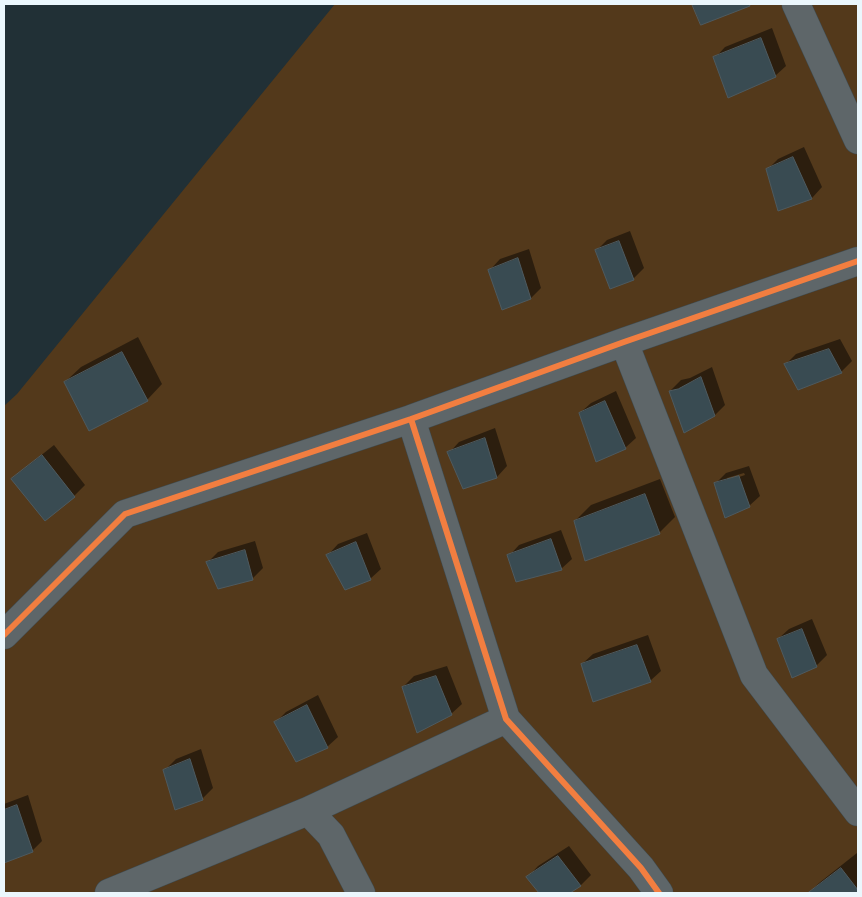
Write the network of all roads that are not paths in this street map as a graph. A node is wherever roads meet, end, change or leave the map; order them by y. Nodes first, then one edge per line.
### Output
1 (796, 4) edge
2 (858, 140) edge
3 (858, 261) edge
4 (624, 342) junction
5 (411, 419) junction
6 (4, 635) edge
7 (506, 719) junction
8 (308, 811) junction
9 (858, 812) edge
10 (109, 893) edge
11 (360, 893) edge
12 (659, 893) edge

1 - 2 street
3 - 4 street
4 - 5 street
4 - 9 street
5 - 6 street
5 - 7 street
7 - 8 street
7 - 12 street
8 - 10 street
8 - 11 street

